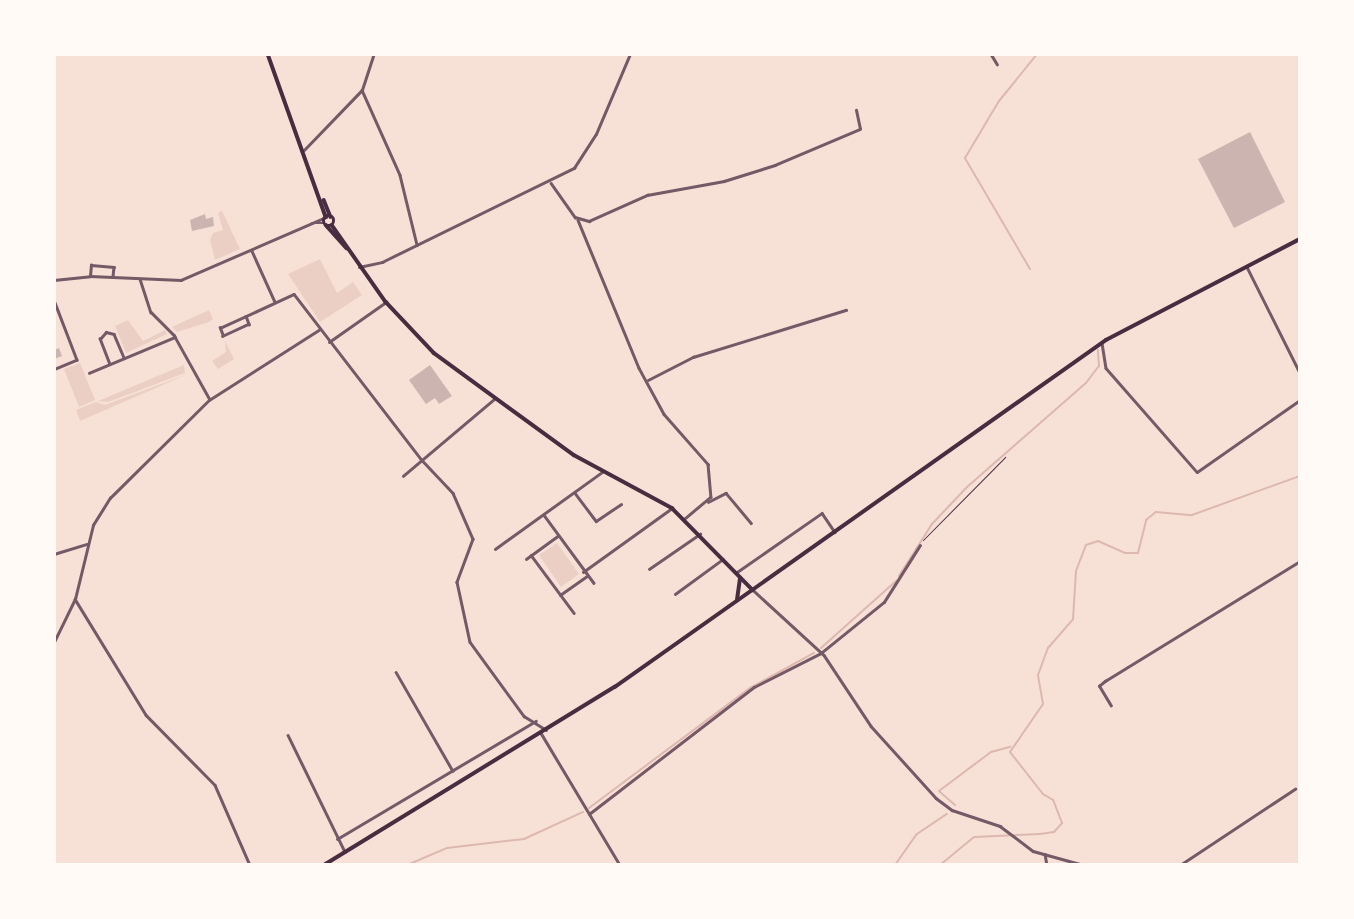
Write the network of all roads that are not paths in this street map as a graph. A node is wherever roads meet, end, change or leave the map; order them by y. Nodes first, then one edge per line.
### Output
1 (268, 54) edge
2 (374, 54) edge
3 (630, 54) edge
4 (991, 54) edge
5 (997, 64) dead end
6 (362, 90) junction
7 (856, 110) dead end
8 (304, 150) junction
9 (551, 183) junction
10 (328, 217) junction
11 (578, 220) junction
12 (309, 223) junction
13 (325, 224) junction
14 (332, 225) junction
15 (1300, 239) edge
16 (417, 245) junction
17 (347, 248) junction
18 (252, 250) junction
19 (1247, 266) junction
20 (359, 267) junction
21 (90, 276) junction
22 (113, 277) junction
23 (139, 279) junction
24 (54, 280) edge
25 (54, 300) edge
26 (275, 302) junction
27 (386, 302) junction
28 (846, 310) dead end
29 (246, 316) junction
30 (319, 330) junction
31 (175, 337) junction
32 (329, 342) junction
33 (1102, 343) junction
34 (124, 358) junction
35 (110, 364) junction
36 (54, 370) edge
37 (89, 373) dead end
38 (1300, 373) edge
39 (647, 380) junction
40 (494, 398) junction
41 (209, 400) junction
42 (1300, 400) edge
43 (421, 459) junction
44 (602, 472) junction
45 (403, 476) dead end
46 (575, 493) junction
47 (708, 502) junction
48 (621, 504) dead end
49 (672, 508) junction
50 (544, 515) junction
51 (686, 518) junction
52 (751, 523) dead end
53 (835, 533) junction
54 (701, 534) junction
55 (558, 536) junction
56 (87, 544) junction
57 (920, 545) road end
58 (495, 549) dead end
59 (54, 554) edge
60 (531, 555) junction
61 (526, 559) dead end
62 (723, 559) junction
63 (1300, 561) edge
64 (649, 569) dead end
65 (583, 572) junction
66 (735, 574) junction
67 (586, 577) junction
68 (740, 578) junction
69 (594, 583) dead end
70 (753, 590) junction
71 (675, 594) dead end
72 (559, 595) junction
73 (75, 599) junction
74 (737, 601) junction
75 (574, 613) dead end
76 (54, 642) edge
77 (821, 653) junction
78 (396, 672) dead end
79 (1111, 706) dead end
80 (536, 721) junction
81 (547, 730) junction
82 (541, 733) junction
83 (288, 735) dead end
84 (453, 771) junction
85 (1295, 789) dead end
86 (589, 814) junction
87 (337, 839) junction
88 (345, 852) junction
89 (1045, 854) junction
90 (250, 865) edge
91 (324, 865) edge
92 (620, 865) edge
93 (1047, 865) edge
94 (1084, 865) edge
95 (1180, 865) edge

1 - 8 main road
2 - 6 street
3 - 9 street
4 - 5 street
6 - 8 street
6 - 16 street
7 - 11 street
8 - 10 main road
9 - 11 street
9 - 16 street
10 - 12 street
10 - 13 main road
10 - 14 main road
11 - 39 street
12 - 13 street
12 - 18 street
13 - 14 main road
13 - 17 main road
14 - 17 main road
15 - 19 main road
16 - 20 street
17 - 20 main road
18 - 23 street
18 - 26 street
19 - 33 main road
19 - 38 street
20 - 27 main road
21 - 22 street
21 - 22 street
21 - 24 street
22 - 23 street
23 - 31 street
25 - 36 street
26 - 29 street
26 - 30 street
27 - 32 street
27 - 40 main road
28 - 39 street
29 - 29 street
30 - 32 street
30 - 41 street
31 - 34 street
31 - 41 street
32 - 43 street
33 - 42 street
33 - 53 main road
34 - 35 street
34 - 35 street
35 - 37 street
39 - 47 street
40 - 43 street
40 - 44 main road
41 - 56 street
43 - 45 street
43 - 80 street
44 - 46 street
44 - 49 main road
46 - 48 street
46 - 50 street
47 - 51 street
47 - 52 street
49 - 51 main road
49 - 65 street
50 - 55 street
50 - 58 street
51 - 54 main road
53 - 66 street
53 - 70 main road
54 - 62 main road
54 - 64 street
55 - 60 street
55 - 65 street
56 - 59 street
56 - 73 street
57 - 77 street
60 - 61 street
60 - 72 street
62 - 66 main road
62 - 71 street
63 - 79 street
65 - 67 street
66 - 68 main road
67 - 69 street
67 - 72 street
68 - 70 main road
68 - 74 main road
70 - 74 main road
70 - 77 street
72 - 75 street
73 - 76 street
73 - 90 street
74 - 81 main road
77 - 86 street
77 - 89 street
78 - 84 street
80 - 81 street
80 - 84 street
81 - 82 main road
82 - 86 street
82 - 88 main road
83 - 87 street
84 - 87 street
85 - 95 street
86 - 92 street
87 - 88 street
88 - 91 main road
89 - 93 street
89 - 94 street

